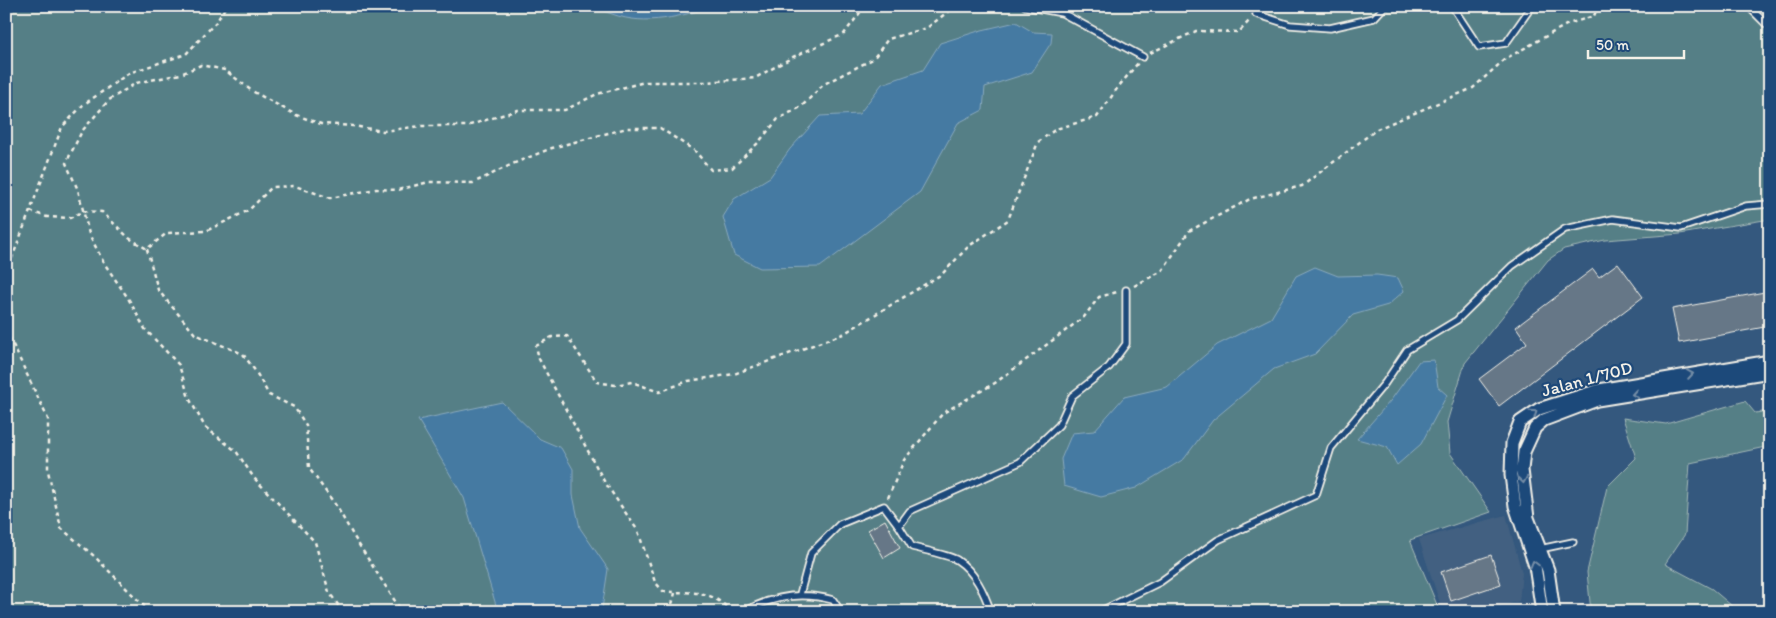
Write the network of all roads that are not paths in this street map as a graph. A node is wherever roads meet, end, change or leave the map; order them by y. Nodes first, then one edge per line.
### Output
1 (1025, 6) edge
2 (1385, 6) edge
3 (1452, 6) edge
4 (1532, 6) edge
5 (1748, 6) edge
6 (1256, 14) road end
7 (1770, 26) edge
8 (1143, 57) road end
9 (1770, 204) edge
10 (1126, 290) road end
11 (1770, 361) edge
12 (1770, 372) edge
13 (899, 526) junction
14 (1573, 542) dead end
15 (1540, 549) junction
16 (800, 594) junction
17 (744, 612) edge
18 (841, 612) edge
19 (991, 612) edge
20 (1099, 612) edge
21 (1542, 612) edge
22 (1554, 612) edge

1 - 8 lane
2 - 6 lane
3 - 4 lane
5 - 7 lane
9 - 20 lane
10 - 13 lane
21 -> 11 street, Jalan 1/70D
12 -> 15 street, Jalan 1/70D
13 - 16 lane
13 - 19 lane
14 - 15 lane
15 - 22 street, Jalan 1/70D
16 - 17 lane
16 - 18 lane

